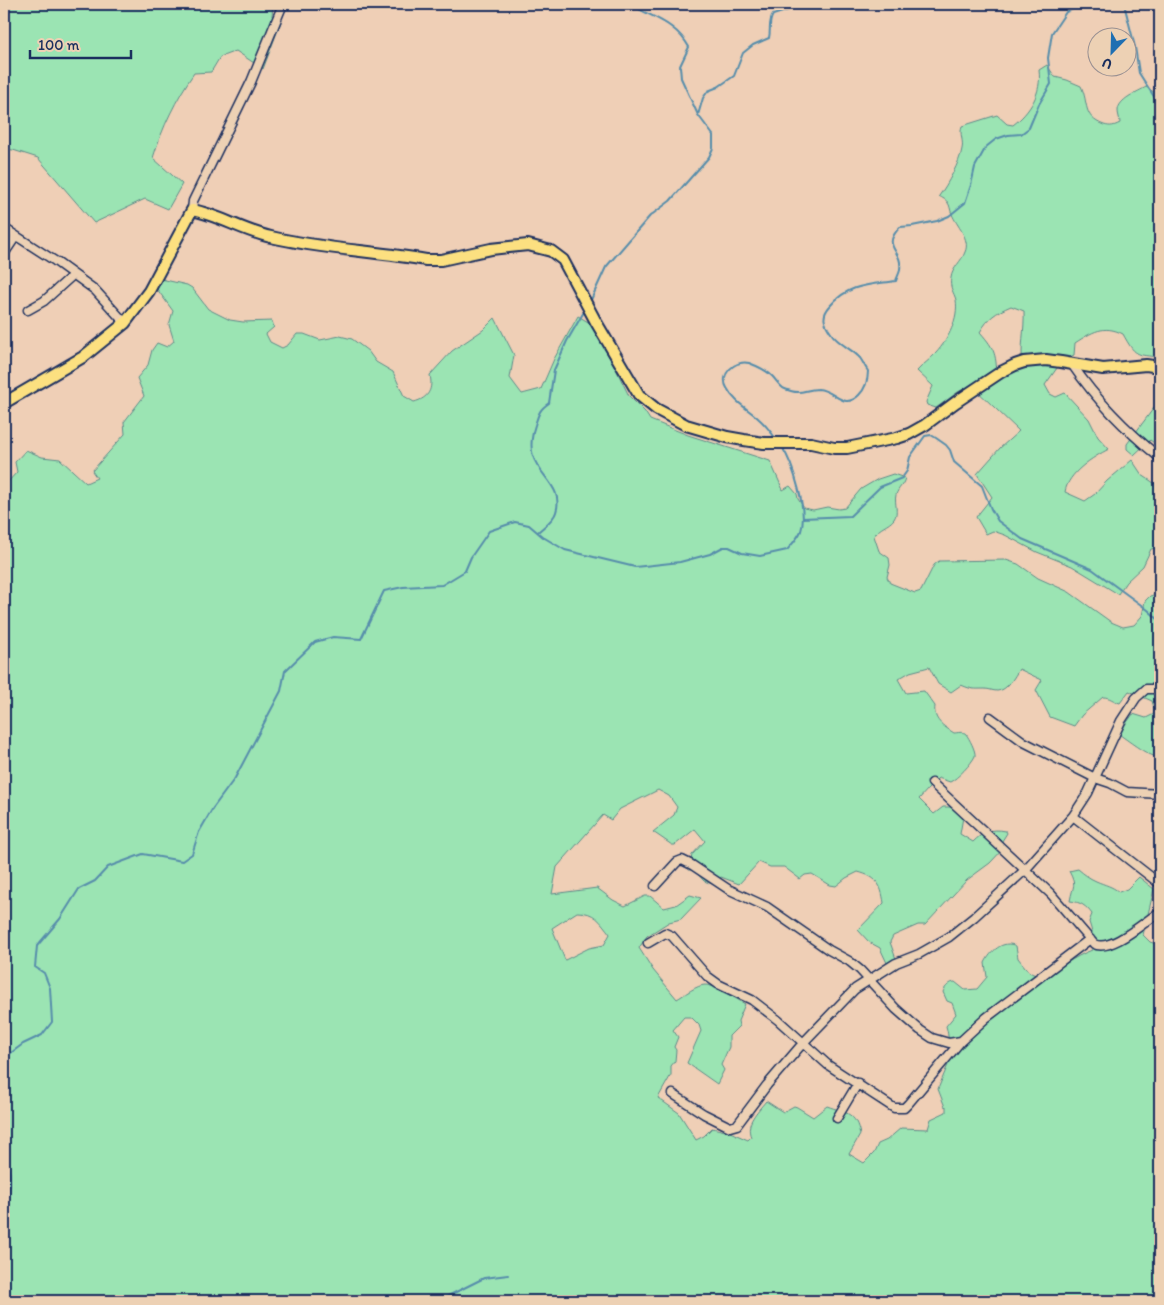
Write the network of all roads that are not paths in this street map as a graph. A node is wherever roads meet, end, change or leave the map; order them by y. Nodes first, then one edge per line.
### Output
1 (283, 4) edge
2 (192, 210) junction
3 (4, 228) edge
4 (16, 236) junction
5 (4, 254) edge
6 (73, 275) junction
7 (28, 310) dead end
8 (125, 323) junction
9 (1071, 363) junction
10 (1160, 367) edge
11 (4, 403) edge
12 (1160, 458) edge
13 (1160, 690) edge
14 (990, 717) dead end
15 (1094, 778) junction
16 (932, 783) dead end
17 (1160, 794) edge
18 (1073, 816) junction
19 (1025, 870) junction
20 (1160, 884) edge
21 (655, 886) dead end
22 (1160, 912) edge
23 (1090, 940) junction
24 (648, 943) dead end
25 (869, 979) junction
26 (961, 1041) junction
27 (802, 1043) junction
28 (858, 1083) junction
29 (673, 1094) dead end
30 (838, 1118) dead end

1 - 2 street
2 - 8 main road
2 - 9 main road
3 - 4 street
4 - 5 street
4 - 6 street
6 - 7 street
6 - 8 street
8 - 11 main road
9 - 10 main road
9 - 12 street
13 - 15 street
14 - 15 street
15 - 17 street
15 - 18 street
16 - 19 street
18 - 19 street
18 - 20 street
19 - 23 street
19 - 25 street
21 - 25 street
22 - 23 street
23 - 26 street
24 - 27 street
25 - 26 street
25 - 27 street
26 - 28 street
27 - 28 street
27 - 29 street
28 - 30 street

